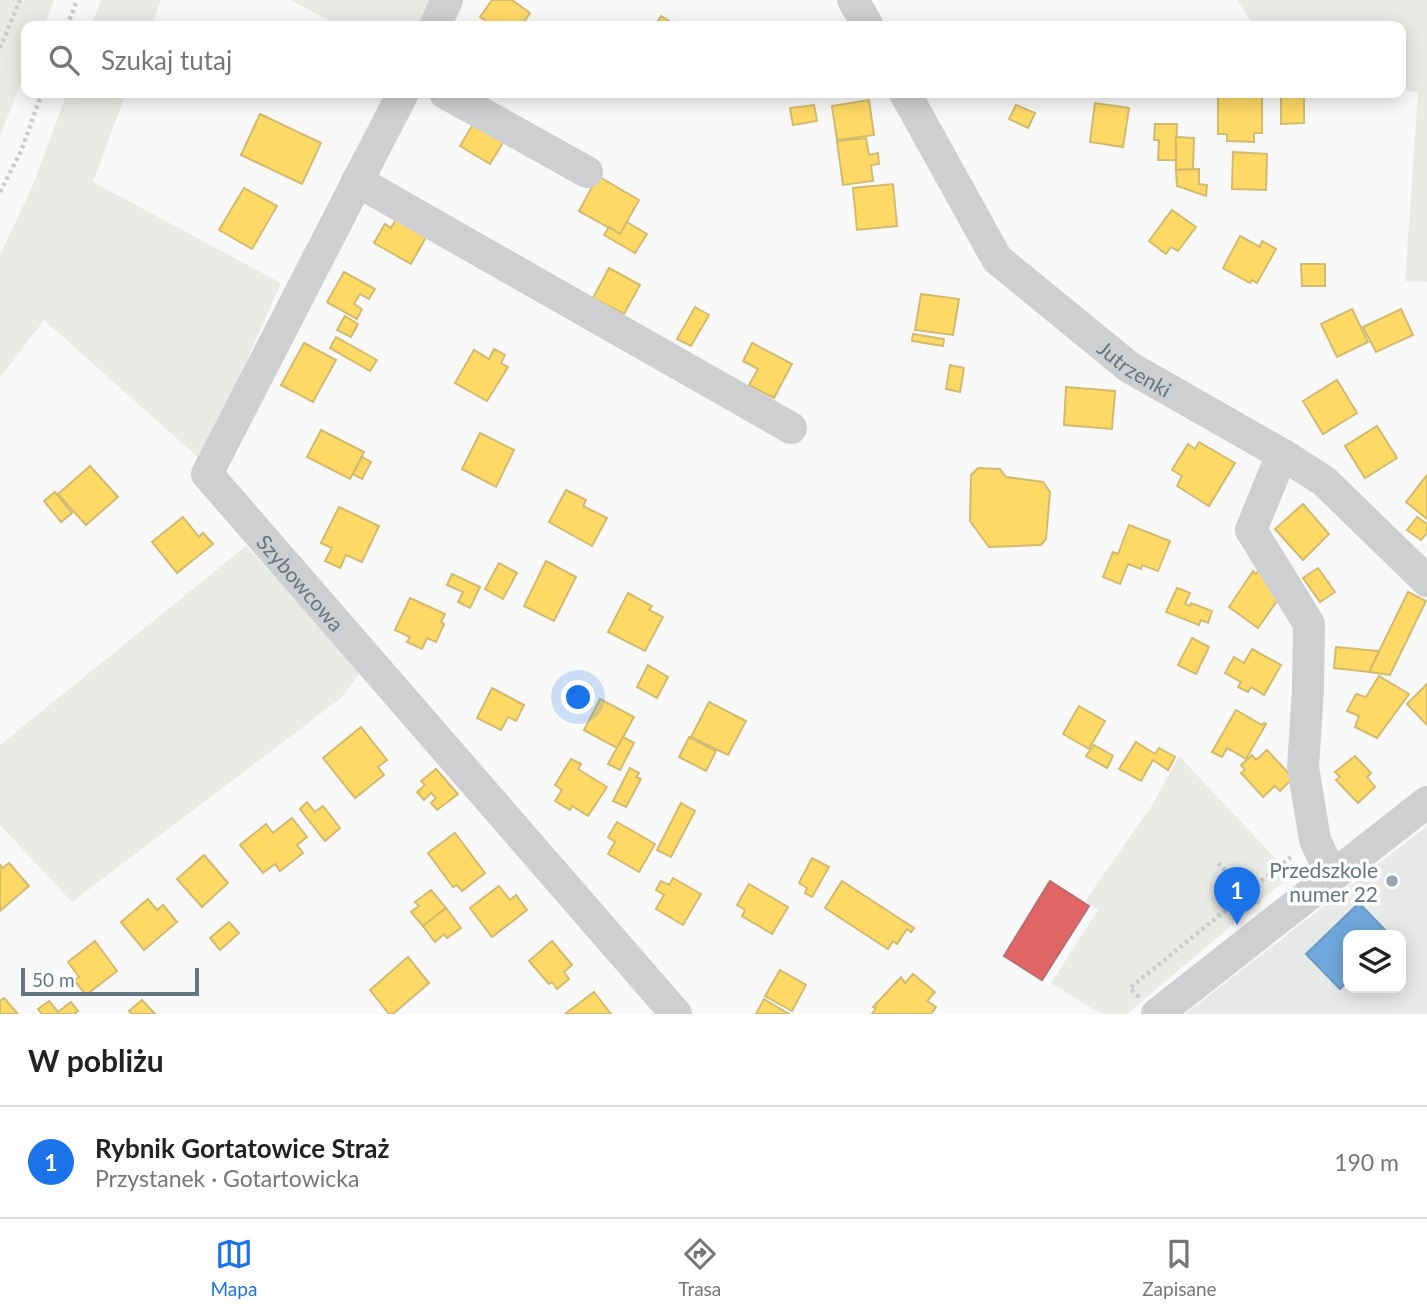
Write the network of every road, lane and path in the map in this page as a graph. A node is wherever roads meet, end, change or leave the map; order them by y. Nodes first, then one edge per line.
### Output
1 (20, 0) edge
2 (76, 0) edge
3 (447, 0) edge
4 (853, 0) edge
5 (69, 21) edge
6 (437, 21) edge
7 (864, 21) edge
8 (0, 48) edge
9 (40, 98) edge
10 (400, 98) edge
11 (454, 98) edge
12 (908, 98) edge
13 (587, 172) dead end
14 (357, 181) junction
15 (0, 192) edge
16 (791, 428) dead end
17 (1286, 456) junction
18 (1427, 581) edge
19 (1427, 802) edge
20 (1291, 857) dead end
21 (1217, 863) dead end
22 (1332, 876) junction
23 (1249, 893) junction
24 (1264, 907) dead end
25 (1152, 1010) edge
26 (676, 1014) edge

1 - 8 path
2 - 5 path
3 - 6 street
4 - 7 street
9 - 15 path
10 - 14 street, Szybowcowa
11 - 13 street
12 - 17 street, Jutrzenki
14 - 16 street
14 - 26 street, Szybowcowa
17 - 18 street, Jutrzenki
17 - 22 street
19 - 22 street
20 - 23 path
21 - 23 path
22 - 25 street
23 - 24 path
23 - 25 path

